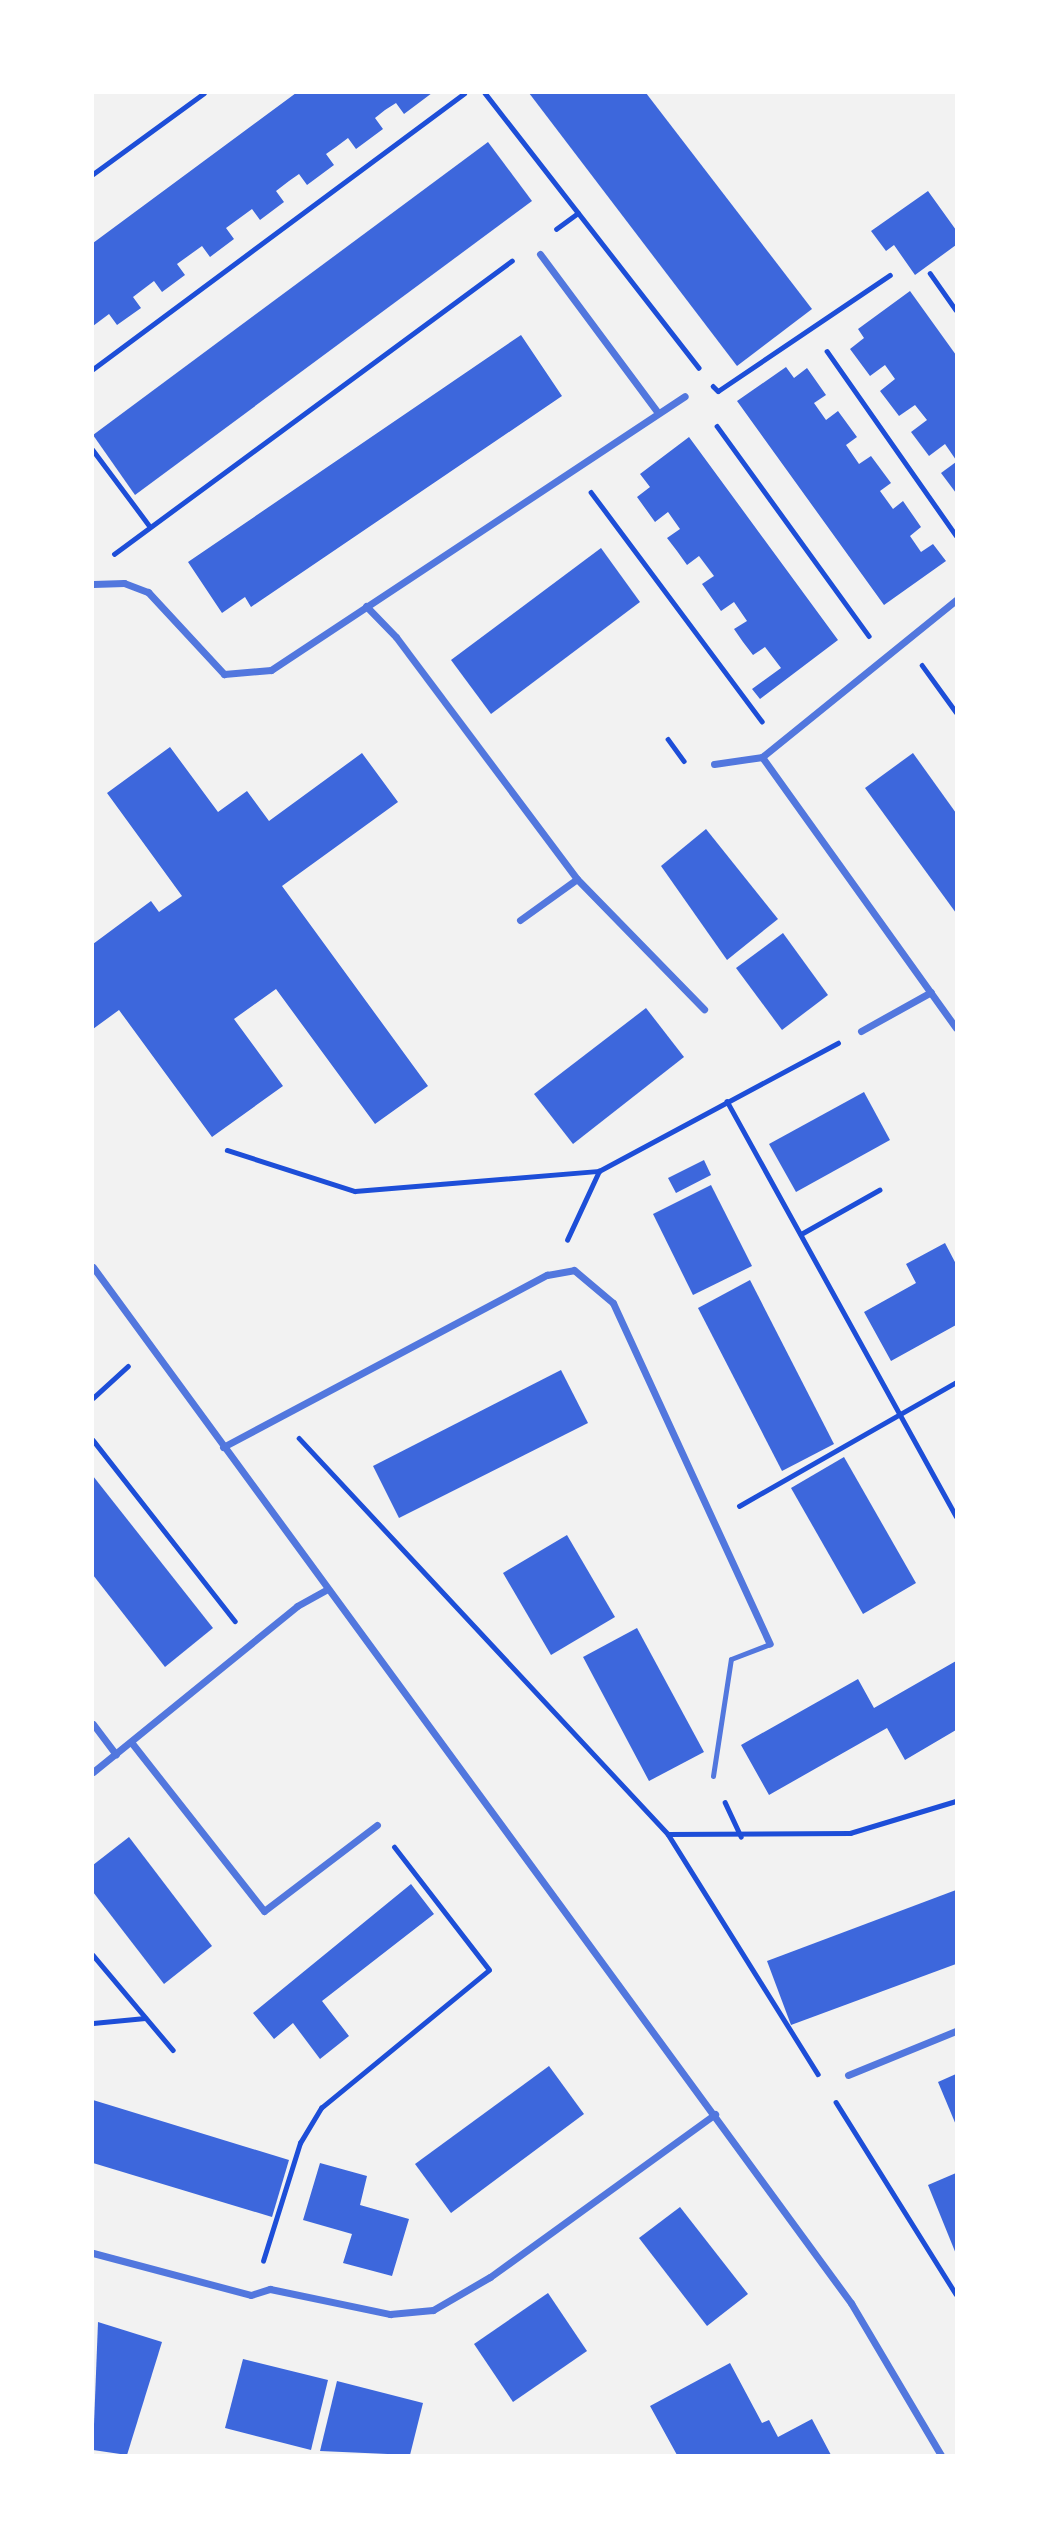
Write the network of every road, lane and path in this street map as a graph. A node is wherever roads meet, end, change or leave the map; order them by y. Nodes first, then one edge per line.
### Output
1 (204, 93) edge
2 (464, 93) edge
3 (485, 93) edge
4 (93, 174) edge
5 (578, 213) junction
6 (545, 238) dead end
7 (522, 254) dead end
8 (540, 254) dead end
9 (930, 273) dead end
10 (890, 275) dead end
11 (956, 310) edge
12 (827, 351) dead end
13 (93, 369) edge
14 (685, 396) dead end
15 (658, 413) junction
16 (717, 426) dead end
17 (93, 450) edge
18 (570, 472) junction
19 (149, 525) junction
20 (956, 535) edge
21 (93, 584) edge
22 (956, 600) edge
23 (366, 606) junction
24 (905, 644) junction
25 (885, 658) junction
26 (956, 712) edge
27 (779, 744) junction
28 (762, 757) junction
29 (714, 764) dead end
30 (577, 879) junction
31 (520, 920) dead end
32 (931, 992) junction
33 (704, 1009) dead end
34 (956, 1028) edge
35 (861, 1031) joint
36 (727, 1101) junction
37 (227, 1150) dead end
38 (599, 1171) junction
39 (879, 1190) dead end
40 (801, 1234) junction
41 (93, 1267) edge
42 (547, 1275) junction
43 (145, 1336) junction
44 (956, 1381) edge
45 (93, 1398) edge
46 (900, 1411) junction
47 (279, 1417) junction
48 (93, 1440) edge
49 (223, 1447) junction
50 (956, 1516) edge
51 (714, 1523) junction
52 (326, 1590) junction
53 (253, 1644) junction
54 (770, 1644) joint
55 (93, 1724) edge
56 (131, 1742) junction
57 (116, 1754) junction
58 (93, 1772) edge
59 (713, 1776) joint
60 (956, 1801) edge
61 (377, 1825) joint
62 (668, 1834) junction
63 (741, 1836) junction
64 (93, 1955) edge
65 (146, 2018) junction
66 (93, 2023) edge
67 (956, 2031) edge
68 (173, 2050) dead end
69 (848, 2075) dead end
70 (823, 2082) dead end
71 (831, 2094) dead end
72 (715, 2114) junction
73 (93, 2253) edge
74 (251, 2294) junction
75 (956, 2294) edge
76 (941, 2455) edge

1 - 4 path
2 - 13 path
3 - 5 path
5 - 6 path
5 - 10 path
7 - 19 path
8 - 15 street
9 - 11 path
12 - 20 path
14 - 15 street
15 - 18 street
16 - 25 path
17 - 19 path
18 - 23 street
18 - 27 path
19 - 21 path
21 - 23 street
22 - 24 street
23 - 30 street
24 - 25 street
24 - 26 path
25 - 27 street
27 - 28 street
28 - 29 street
28 - 32 street
30 - 31 street
30 - 33 street
32 - 34 street
32 - 35 street
35 - 36 path
36 - 38 path
36 - 40 path
37 - 38 path
38 - 42 path
39 - 40 path
40 - 46 path
41 - 43 street
42 - 47 street
42 - 51 street
43 - 45 path
43 - 49 street
44 - 46 path
46 - 50 path
46 - 51 path
47 - 49 street
47 - 62 path
48 - 53 path
49 - 52 street
51 - 54 street
52 - 53 street
52 - 72 street
53 - 56 street
54 - 59 lane
55 - 57 street
56 - 57 street
56 - 61 street
57 - 58 street
59 - 63 path
60 - 63 path
61 - 74 path
62 - 63 path
62 - 70 path
64 - 65 path
65 - 66 path
65 - 68 path
67 - 69 street
71 - 75 path
72 - 74 street
72 - 76 street
73 - 74 street

